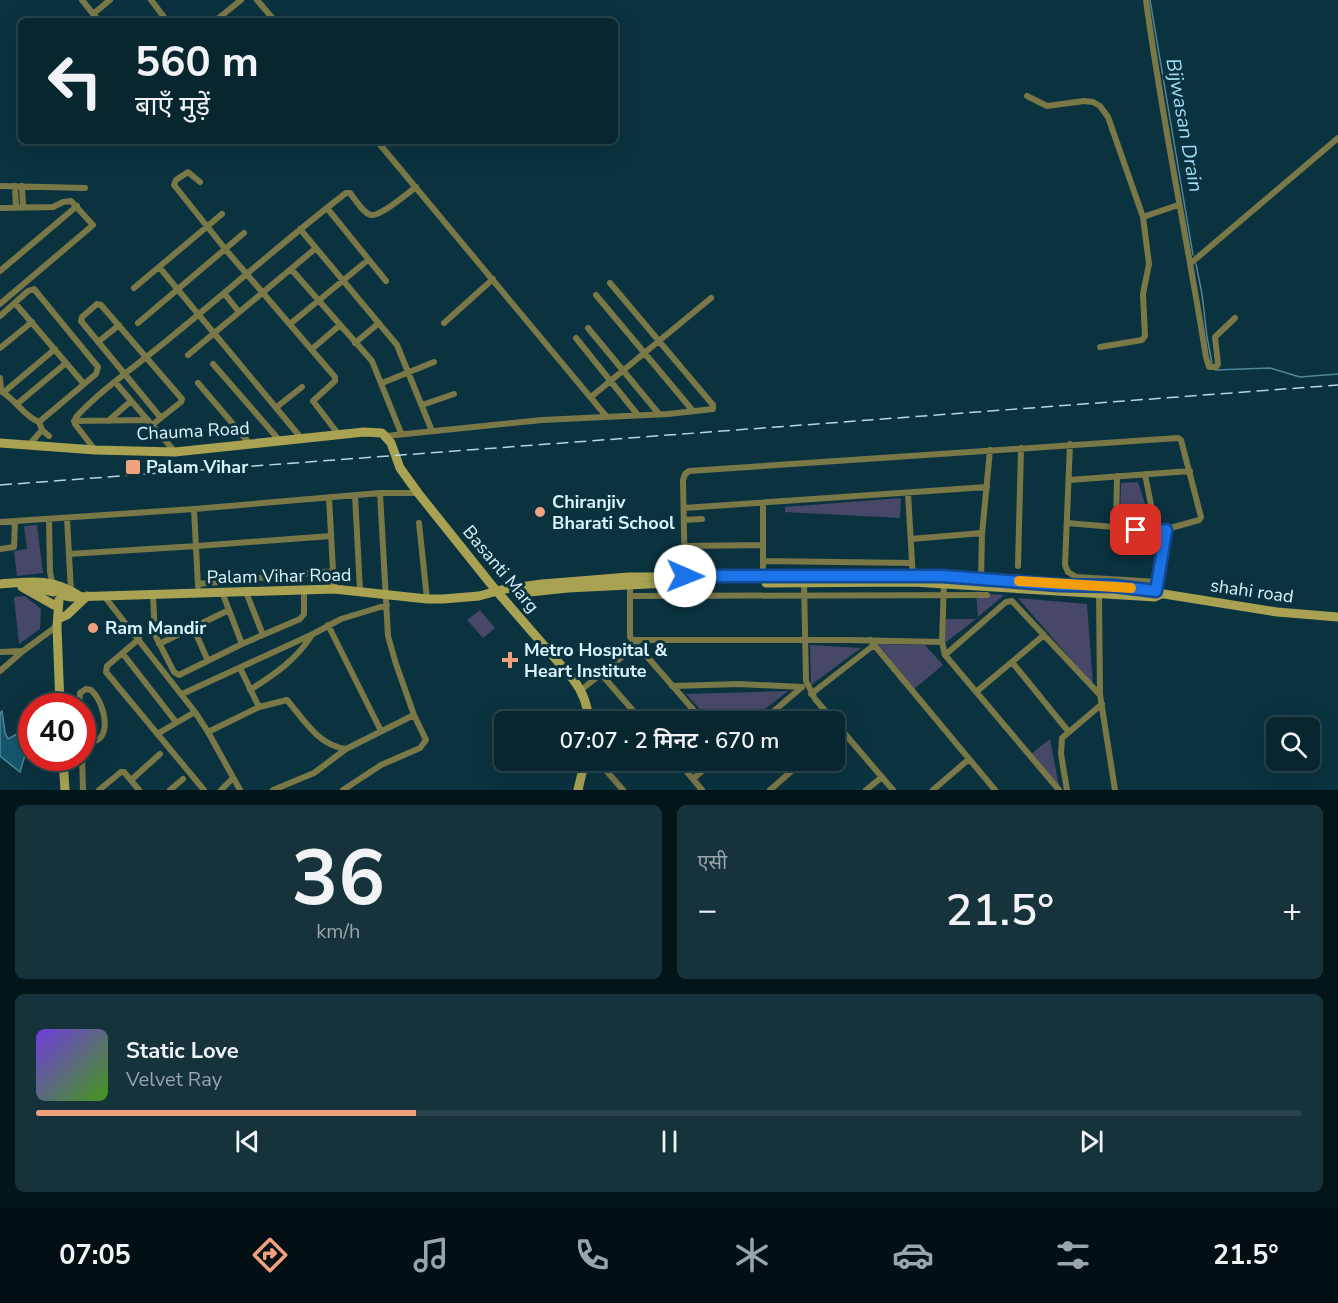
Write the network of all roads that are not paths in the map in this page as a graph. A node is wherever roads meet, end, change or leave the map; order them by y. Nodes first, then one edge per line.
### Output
1 (81, 0) edge
2 (110, 0) edge
3 (151, 0) edge
4 (241, 0) edge
5 (257, 0) edge
6 (1146, 0) edge
7 (93, 14) junction
8 (96, 18) edge
9 (165, 18) edge
10 (219, 18) edge
11 (272, 18) edge
12 (1027, 96) dead end
13 (1338, 138) edge
14 (380, 144) edge
15 (200, 182) dead end
16 (0, 186) edge
17 (19, 186) junction
18 (417, 187) junction
19 (85, 188) dead end
20 (77, 206) junction
21 (1178, 206) junction
22 (19, 207) junction
23 (0, 208) edge
24 (327, 208) junction
25 (222, 214) dead end
26 (1143, 216) junction
27 (207, 227) junction
28 (300, 229) junction
29 (244, 233) dead end
30 (316, 248) junction
31 (226, 250) junction
32 (368, 260) junction
33 (1191, 262) junction
34 (159, 267) junction
35 (291, 269) junction
36 (0, 272) edge
37 (246, 273) junction
38 (493, 279) junction
39 (342, 281) junction
40 (386, 281) dead end
41 (610, 283) dead end
42 (134, 288) dead end
43 (178, 290) junction
44 (224, 293) junction
45 (262, 293) junction
46 (596, 295) dead end
47 (711, 298) dead end
48 (318, 300) junction
49 (15, 303) junction
50 (0, 304) edge
51 (239, 312) junction
52 (198, 315) junction
53 (0, 316) edge
54 (1235, 318) dead end
55 (32, 322) junction
56 (138, 323) dead end
57 (379, 323) junction
58 (444, 323) dead end
59 (290, 324) junction
60 (119, 325) junction
61 (339, 325) junction
62 (588, 328) dead end
63 (213, 334) junction
64 (576, 338) dead end
65 (660, 341) junction
66 (98, 342) junction
67 (355, 343) junction
68 (1100, 347) dead end
69 (0, 348) edge
70 (55, 350) junction
71 (312, 350) junction
72 (645, 353) junction
73 (188, 355) dead end
74 (146, 357) junction
75 (434, 362) dead end
76 (66, 363) junction
77 (213, 364) dead end
78 (624, 370) junction
79 (410, 372) junction
80 (124, 374) junction
81 (0, 378) edge
82 (611, 381) junction
83 (115, 382) junction
84 (198, 383) dead end
85 (382, 383) junction
86 (84, 384) junction
87 (302, 387) dead end
88 (1, 391) edge
89 (454, 394) dead end
90 (591, 397) junction
91 (131, 401) junction
92 (17, 404) junction
93 (276, 404) junction
94 (422, 405) junction
95 (283, 411) dead end
96 (693, 411) junction
97 (637, 414) junction
98 (659, 414) junction
99 (606, 416) junction
100 (161, 418) junction
101 (74, 421) junction
102 (107, 421) junction
103 (39, 422) junction
104 (150, 423) junction
105 (42, 430) junction
106 (432, 431) junction
107 (401, 433) junction
108 (339, 435) junction
109 (49, 436) dead end
110 (386, 436) junction
111 (302, 439) junction
112 (280, 442) junction
113 (0, 443) edge
114 (1070, 444) junction
115 (29, 445) junction
116 (251, 446) junction
117 (1021, 448) junction
118 (95, 450) junction
119 (990, 450) junction
120 (175, 452) junction
121 (1190, 471) junction
122 (1146, 474) junction
123 (1118, 476) junction
124 (1069, 480) junction
125 (987, 487) junction
126 (380, 493) junction
127 (418, 493) junction
128 (908, 493) junction
129 (355, 495) junction
130 (329, 497) junction
131 (763, 502) junction
132 (684, 508) junction
133 (194, 509) junction
134 (68, 518) junction
135 (49, 519) junction
136 (702, 519) dead end
137 (684, 520) junction
138 (15, 521) junction
139 (0, 522) edge
140 (420, 523) dead end
141 (1066, 523) junction
142 (1116, 528) junction
143 (1166, 530) junction
144 (1156, 531) junction
145 (982, 533) junction
146 (331, 536) junction
147 (911, 538) junction
148 (763, 545) junction
149 (197, 546) junction
150 (685, 546) junction
151 (0, 549) edge
152 (69, 554) junction
153 (763, 561) junction
154 (912, 563) junction
155 (1018, 566) dead end
156 (333, 571) junction
157 (685, 579) junction
158 (913, 579) junction
159 (981, 579) junction
160 (763, 580) junction
161 (944, 580) junction
162 (15, 583) junction
163 (804, 583) junction
164 (0, 584) edge
165 (630, 584) junction
166 (198, 589) junction
167 (334, 589) junction
168 (304, 590) junction
169 (1099, 590) junction
170 (360, 591) junction
171 (1157, 591) junction
172 (222, 592) junction
173 (246, 592) junction
174 (498, 592) junction
175 (943, 594) junction
176 (55, 595) junction
177 (77, 595) junction
178 (153, 595) junction
179 (804, 595) junction
180 (987, 595) dead end
181 (104, 596) junction
182 (630, 596) junction
183 (427, 599) junction
184 (387, 600) junction
185 (229, 610) junction
186 (1338, 617) edge
187 (57, 622) junction
188 (328, 625) junction
189 (194, 627) junction
190 (313, 634) junction
191 (263, 635) junction
192 (1044, 635) junction
193 (140, 639) junction
194 (804, 640) junction
195 (942, 642) junction
196 (634, 643) junction
197 (872, 643) junction
198 (159, 644) junction
199 (242, 644) junction
200 (23, 651) junction
201 (0, 652) edge
202 (123, 654) junction
203 (945, 655) junction
204 (208, 661) junction
205 (1012, 662) junction
206 (240, 668) junction
207 (0, 671) edge
208 (601, 674) junction
209 (672, 686) junction
210 (804, 686) junction
211 (250, 690) junction
212 (581, 690) junction
213 (976, 692) junction
214 (60, 693) edge
215 (80, 693) edge
216 (93, 693) edge
217 (182, 694) junction
218 (812, 694) junction
219 (1100, 695) junction
220 (96, 698) edge
221 (1102, 704) junction
222 (259, 707) junction
223 (587, 711) edge
224 (633, 711) edge
225 (694, 711) edge
226 (774, 711) edge
227 (826, 711) edge
228 (195, 712) junction
229 (414, 716) junction
230 (176, 722) junction
231 (381, 731) junction
232 (208, 732) junction
233 (1068, 732) junction
234 (157, 734) junction
235 (845, 734) edge
236 (96, 740) edge
237 (346, 749) junction
238 (160, 754) dead end
239 (969, 759) junction
240 (64, 771) edge
241 (82, 771) edge
242 (582, 771) edge
243 (606, 771) edge
244 (686, 771) edge
245 (702, 771) edge
246 (792, 771) edge
247 (882, 777) junction
248 (233, 778) junction
249 (183, 779) dead end
250 (693, 779) junction
251 (131, 780) junction
252 (620, 789) edge
253 (65, 790) edge
254 (83, 790) edge
255 (99, 790) edge
256 (139, 790) edge
257 (170, 790) edge
258 (204, 790) edge
259 (221, 790) edge
260 (240, 790) edge
261 (273, 790) edge
262 (343, 790) edge
263 (578, 790) edge
264 (702, 790) edge
265 (770, 790) edge
266 (866, 790) edge
267 (893, 790) edge
268 (933, 790) edge
269 (995, 790) edge
270 (1059, 790) edge
271 (1067, 790) edge
272 (1115, 790) edge

1 - 7 street
2 - 7 street
3 - 9 street
4 - 10 street
5 - 11 street
6 - 21 street
7 - 8 street
12 - 26 street
13 - 33 street
14 - 18 street
15 - 27 street
16 - 17 street
17 - 19 street
17 - 22 street
18 - 24 street
18 - 38 street
20 - 22 street
20 - 36 street
20 - 50 street
21 - 26 street
21 - 33 street
22 - 23 street
24 - 28 street
24 - 32 street
25 - 27 street
26 - 68 street
27 - 31 street
27 - 34 street
28 - 30 street
28 - 37 street
29 - 31 street
30 - 35 street
30 - 39 street
31 - 37 street
31 - 43 street
32 - 39 street
32 - 40 street
33 - 54 street
34 - 42 street
34 - 43 street
35 - 45 street
35 - 48 street
37 - 44 street
37 - 45 street
38 - 58 street
38 - 90 street
39 - 48 street
39 - 57 street
41 - 65 street
43 - 52 street
43 - 56 street
44 - 51 street
44 - 52 street
45 - 51 street
45 - 59 street
46 - 72 street
47 - 65 street
48 - 59 street
48 - 61 street
49 - 53 street
49 - 55 street
49 - 86 street
51 - 63 street
52 - 63 street
52 - 74 street
55 - 69 street
55 - 70 street
57 - 67 street
57 - 79 street
59 - 71 street
60 - 66 street
60 - 66 street
60 - 74 street
61 - 67 street
61 - 71 street
62 - 78 street
63 - 73 street
63 - 93 street
64 - 82 street
65 - 72 street
65 - 96 street
66 - 80 street
67 - 85 street
70 - 76 street
70 - 88 street
71 - 108 street
72 - 78 street
72 - 96 street
74 - 80 street
74 - 100 street
75 - 79 street
76 - 86 street
76 - 92 street
77 - 112 street
78 - 82 street
78 - 98 street
79 - 85 street
79 - 94 street
80 - 83 street
80 - 100 street
81 - 88 street
82 - 90 street
82 - 97 street
83 - 91 street
83 - 101 street
84 - 116 street
85 - 107 street
86 - 103 street
87 - 93 street
88 - 92 street
89 - 94 street
90 - 99 street
91 - 102 street
91 - 104 street
92 - 103 street
93 - 95 street
93 - 111 street
94 - 106 street
96 - 98 street
97 - 98 street
97 - 99 street
99 - 106 street
100 - 104 street
101 - 102 street
101 - 118 street
102 - 104 street
103 - 105 street
104 - 120 street
105 - 109 street
105 - 115 street
106 - 107 street
107 - 110 street
108 - 110 street, Chauma Road
108 - 111 street, Chauma Road
110 - 127 street, Basanti Marg
111 - 112 street, Chauma Road
112 - 116 street, Chauma Road
113 - 115 street, Chauma Road
114 - 117 street
114 - 121 street
114 - 124 street
115 - 118 street, Chauma Road
116 - 120 street, Chauma Road
117 - 119 street
117 - 155 street
118 - 120 street, Chauma Road
119 - 125 street
119 - 132 street
121 - 122 street
121 - 143 street
122 - 123 street
122 - 144 street
123 - 124 street
123 - 142 street
124 - 141 street
125 - 128 street
125 - 145 street
126 - 127 street
126 - 129 street
126 - 184 street
127 - 174 street, Basanti Marg
128 - 131 street
128 - 147 street
129 - 130 street
129 - 170 street
130 - 133 street
130 - 146 street
131 - 132 street
131 - 148 street
132 - 137 street
133 - 134 street
133 - 149 street
134 - 135 street
134 - 152 street
135 - 138 street
135 - 176 street
136 - 137 street
137 - 150 street
138 - 139 street
138 - 151 street
140 - 183 street
141 - 142 street
141 - 171 street
142 - 144 street
143 - 144 street
143 - 171 street
145 - 147 street
145 - 159 street
146 - 149 street
146 - 156 street
147 - 154 street
148 - 150 street
148 - 153 street
149 - 152 street
149 - 166 street
150 - 157 street
152 - 177 street
153 - 154 street
153 - 160 street
154 - 158 street
156 - 166 street
156 - 167 street
157 - 160 street, Palam Vihar Road
157 - 165 street, Palam Vihar Road
157 - 174 street, Palam Vihar Road
158 - 160 street, Palam Vihar Road
158 - 161 street, Palam Vihar Road
158 - 163 street, Palam Vihar Road
159 - 161 street, Palam Vihar Road
159 - 169 street, Palam Vihar Road
160 - 163 street, Palam Vihar Road
161 - 169 street, Palam Vihar Road
161 - 175 street
162 - 164 street
162 - 176 street
162 - 176 street
163 - 179 street
165 - 174 street, Palam Vihar Road
165 - 182 street
166 - 172 street, Palam Vihar Road
166 - 178 street, Palam Vihar Road
167 - 168 street, Palam Vihar Road
167 - 170 street, Palam Vihar Road
168 - 173 street, Palam Vihar Road
168 - 191 street
169 - 171 street, Palam Vihar Road
169 - 219 street
170 - 184 street, Palam Vihar Road
171 - 186 street, shahi road
172 - 173 street, Palam Vihar Road
172 - 185 street
173 - 191 street
174 - 183 street, Palam Vihar Road
174 - 212 street, Basanti Marg
175 - 179 street
175 - 180 street
175 - 195 street
176 - 177 street, Palam Vihar Road
176 - 177 street
176 - 187 street
177 - 181 street, Palam Vihar Road
177 - 187 street
178 - 181 street, Palam Vihar Road
178 - 198 street
179 - 182 street
179 - 194 street
181 - 193 street
182 - 196 street
183 - 184 street, Palam Vihar Road
184 - 188 street
184 - 229 street
185 - 189 street
185 - 199 street
187 - 200 street
187 - 214 street
188 - 190 street
188 - 231 street
189 - 198 street
189 - 204 street
190 - 206 street
190 - 211 street
191 - 199 street
192 - 203 street
192 - 205 street
192 - 219 street
193 - 202 street
193 - 217 street
194 - 196 street
194 - 197 street
194 - 210 street
195 - 197 street
195 - 203 street
196 - 208 street
196 - 209 street
197 - 218 street
197 - 239 street
198 - 204 street
199 - 204 street
200 - 201 street
200 - 207 street
202 - 230 street
202 - 234 street
203 - 213 street
205 - 213 street
205 - 233 street
206 - 211 street
206 - 217 street
208 - 212 street
208 - 224 street
209 - 210 street
209 - 225 street
210 - 218 street
210 - 226 street
211 - 222 street
212 - 223 street, Basanti Marg
213 - 270 street
215 - 216 street
217 - 228 street
218 - 227 street
219 - 221 street
220 - 236 street
221 - 233 street
221 - 272 street
222 - 232 street
222 - 237 street
228 - 230 street
228 - 232 street
229 - 231 street
229 - 262 street
230 - 234 street
231 - 237 street
232 - 248 street
233 - 271 street
234 - 258 street
235 - 247 street
237 - 261 street
238 - 251 street
239 - 268 street
239 - 269 street
240 - 253 street
241 - 254 street
242 - 263 street
243 - 252 street
244 - 250 street
245 - 250 street
246 - 265 street
247 - 266 street
247 - 267 street
248 - 259 street
248 - 260 street
249 - 257 street
250 - 264 street
251 - 255 street
251 - 256 street

